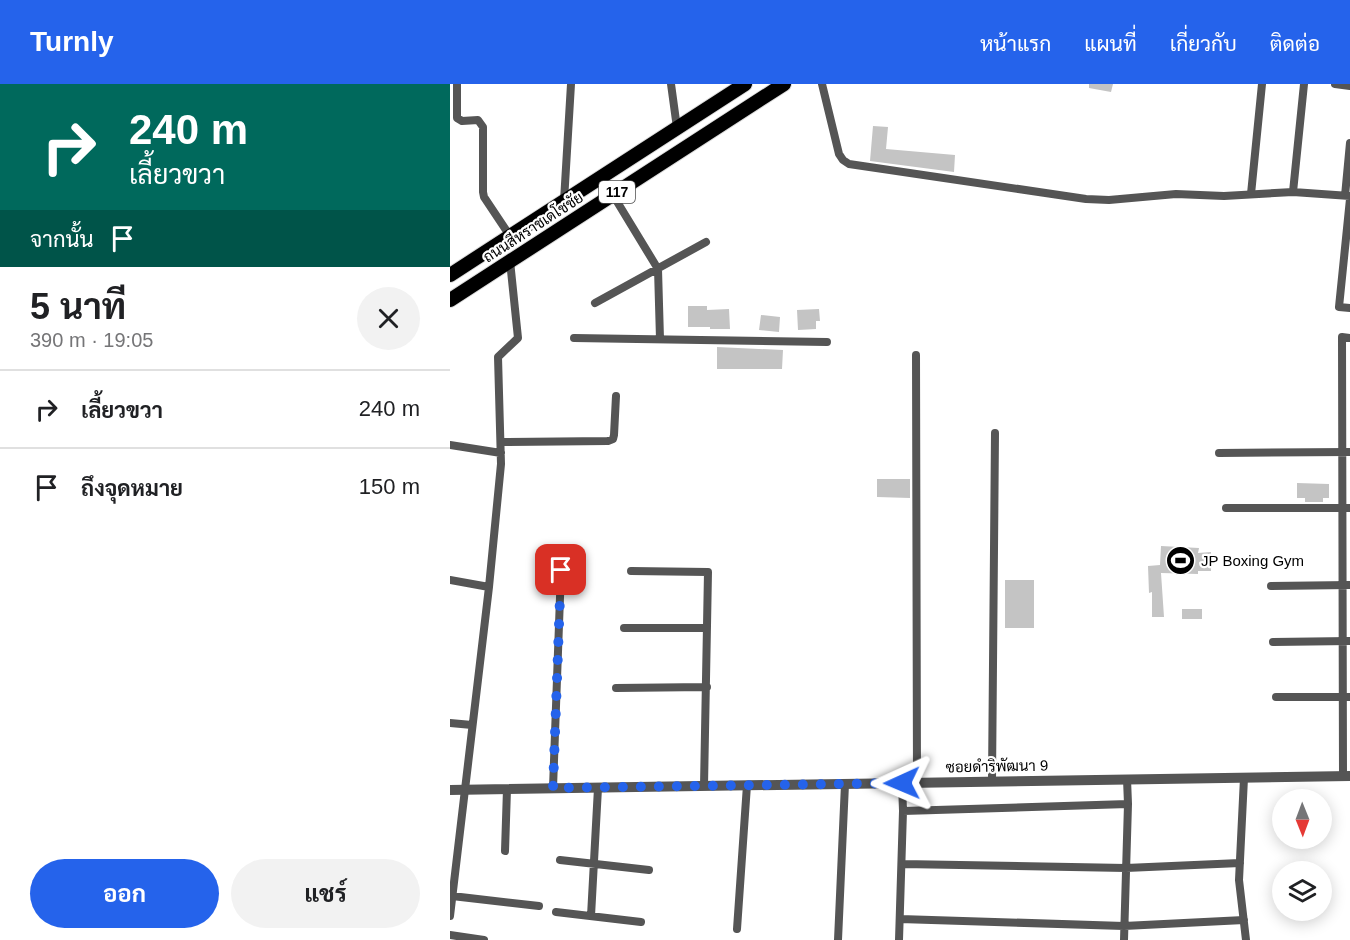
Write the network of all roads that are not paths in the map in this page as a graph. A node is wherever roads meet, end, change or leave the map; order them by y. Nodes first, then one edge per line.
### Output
1 (457, 84) edge
2 (571, 84) edge
3 (671, 84) edge
4 (745, 84) edge
5 (784, 84) edge
6 (822, 84) edge
7 (1262, 84) edge
8 (1304, 84) edge
9 (1335, 84) edge
10 (1350, 86) edge
11 (677, 128) junction
12 (1350, 143) edge
13 (1293, 192) junction
14 (1251, 194) junction
15 (613, 195) junction
16 (1348, 197) edge
17 (564, 201) junction
18 (510, 236) junction
19 (706, 242) dead end
20 (510, 261) junction
21 (658, 269) junction
22 (450, 275) edge
23 (450, 300) edge
24 (595, 303) dead end
25 (1350, 308) edge
26 (574, 338) dead end
27 (1350, 338) edge
28 (660, 339) junction
29 (827, 342) dead end
30 (916, 355) dead end
31 (616, 396) dead end
32 (1346, 398) edge
33 (995, 433) dead end
34 (501, 442) junction
35 (450, 446) edge
36 (1346, 452) edge
37 (501, 453) junction
38 (1219, 453) dead end
39 (1226, 508) dead end
40 (1346, 508) edge
41 (561, 570) dead end
42 (632, 571) dead end
43 (450, 580) edge
44 (1346, 585) edge
45 (1271, 586) dead end
46 (489, 587) junction
47 (624, 628) dead end
48 (707, 628) junction
49 (1346, 641) edge
50 (1273, 642) dead end
51 (707, 687) junction
52 (615, 688) dead end
53 (1276, 697) dead end
54 (1346, 697) edge
55 (450, 723) edge
56 (472, 725) junction
57 (1346, 776) edge
58 (1244, 778) junction
59 (1127, 779) junction
60 (993, 782) junction
61 (902, 783) junction
62 (917, 783) junction
63 (845, 784) junction
64 (747, 785) junction
65 (704, 786) junction
66 (553, 788) junction
67 (598, 788) junction
68 (507, 789) junction
69 (450, 790) edge
70 (464, 790) junction
71 (1128, 804) junction
72 (903, 811) junction
73 (505, 851) dead end
74 (560, 860) dead end
75 (1240, 863) junction
76 (595, 864) junction
77 (902, 864) junction
78 (1126, 868) junction
79 (649, 870) dead end
80 (452, 896) junction
81 (539, 906) dead end
82 (556, 912) dead end
83 (450, 916) edge
84 (591, 916) junction
85 (900, 919) junction
86 (1244, 920) junction
87 (641, 922) dead end
88 (1124, 926) junction
89 (737, 929) dead end
90 (450, 935) edge
91 (484, 940) edge
92 (838, 940) edge
93 (899, 940) edge
94 (1124, 940) edge
95 (1246, 940) edge

1 - 18 street
2 - 17 street
3 - 11 street
4 - 11 main road, ถนนสีหราชเดโชชัย / 117
5 - 15 main road, ถนนสีหราชเดโชชัย / 117
6 - 14 street
7 - 14 street
8 - 13 street
9 - 10 street
11 - 17 main road, ถนนสีหราชเดโชชัย / 117
12 - 16 street
13 - 14 street
13 - 16 street
15 - 20 main road, ถนนสีหราชเดโชชัย / 117
15 - 21 street
16 - 25 street
17 - 18 main road, ถนนสีหราชเดโชชัย / 117
18 - 22 main road, ถนนสีหราชเดโชชัย / 117
19 - 21 street
20 - 23 main road, ถนนสีหราชเดโชชัย / 117
20 - 34 street
21 - 24 street
21 - 28 street
26 - 28 street
27 - 32 street
28 - 29 street
30 - 62 street
31 - 34 street
32 - 36 street
33 - 60 street
34 - 37 street
35 - 37 street
36 - 38 street
36 - 40 street
37 - 46 street
39 - 40 street
40 - 44 street
41 - 66 street
42 - 48 street
43 - 46 street
44 - 45 street
44 - 49 street
46 - 56 street
47 - 48 street
48 - 51 street
49 - 50 street
49 - 54 street
51 - 52 street
51 - 65 street
53 - 54 street
54 - 57 street
55 - 56 street
56 - 70 street
57 - 58 street, ซอยดำริพัฒนา 9
58 - 59 street, ซอยดำริพัฒนา 9
58 - 75 street
59 - 60 street, ซอยดำริพัฒนา 9
59 - 71 street
60 - 62 street, ซอยดำริพัฒนา 9
61 - 62 street, ซอยดำริพัฒนา 9
61 - 63 street, ซอยดำริพัฒนา 9
61 - 72 street
63 - 64 street, ซอยดำริพัฒนา 9
63 - 92 street
64 - 65 street, ซอยดำริพัฒนา 9
64 - 89 street
65 - 67 street, ซอยดำริพัฒนา 9
66 - 67 street, ซอยดำริพัฒนา 9
66 - 68 street, ซอยดำริพัฒนา 9
67 - 76 street
68 - 70 street, ซอยดำริพัฒนา 9
68 - 73 street
69 - 70 street, ซอยดำริพัฒนา 9
70 - 80 street
71 - 72 street
71 - 78 street
72 - 77 street
74 - 76 street
75 - 78 street
75 - 86 street
76 - 79 street
76 - 84 street
77 - 78 street
77 - 85 street
78 - 88 street
80 - 81 street
80 - 83 street
82 - 84 street
84 - 87 street
85 - 88 street
85 - 93 street
86 - 88 street
86 - 95 street
88 - 94 street
90 - 91 street

